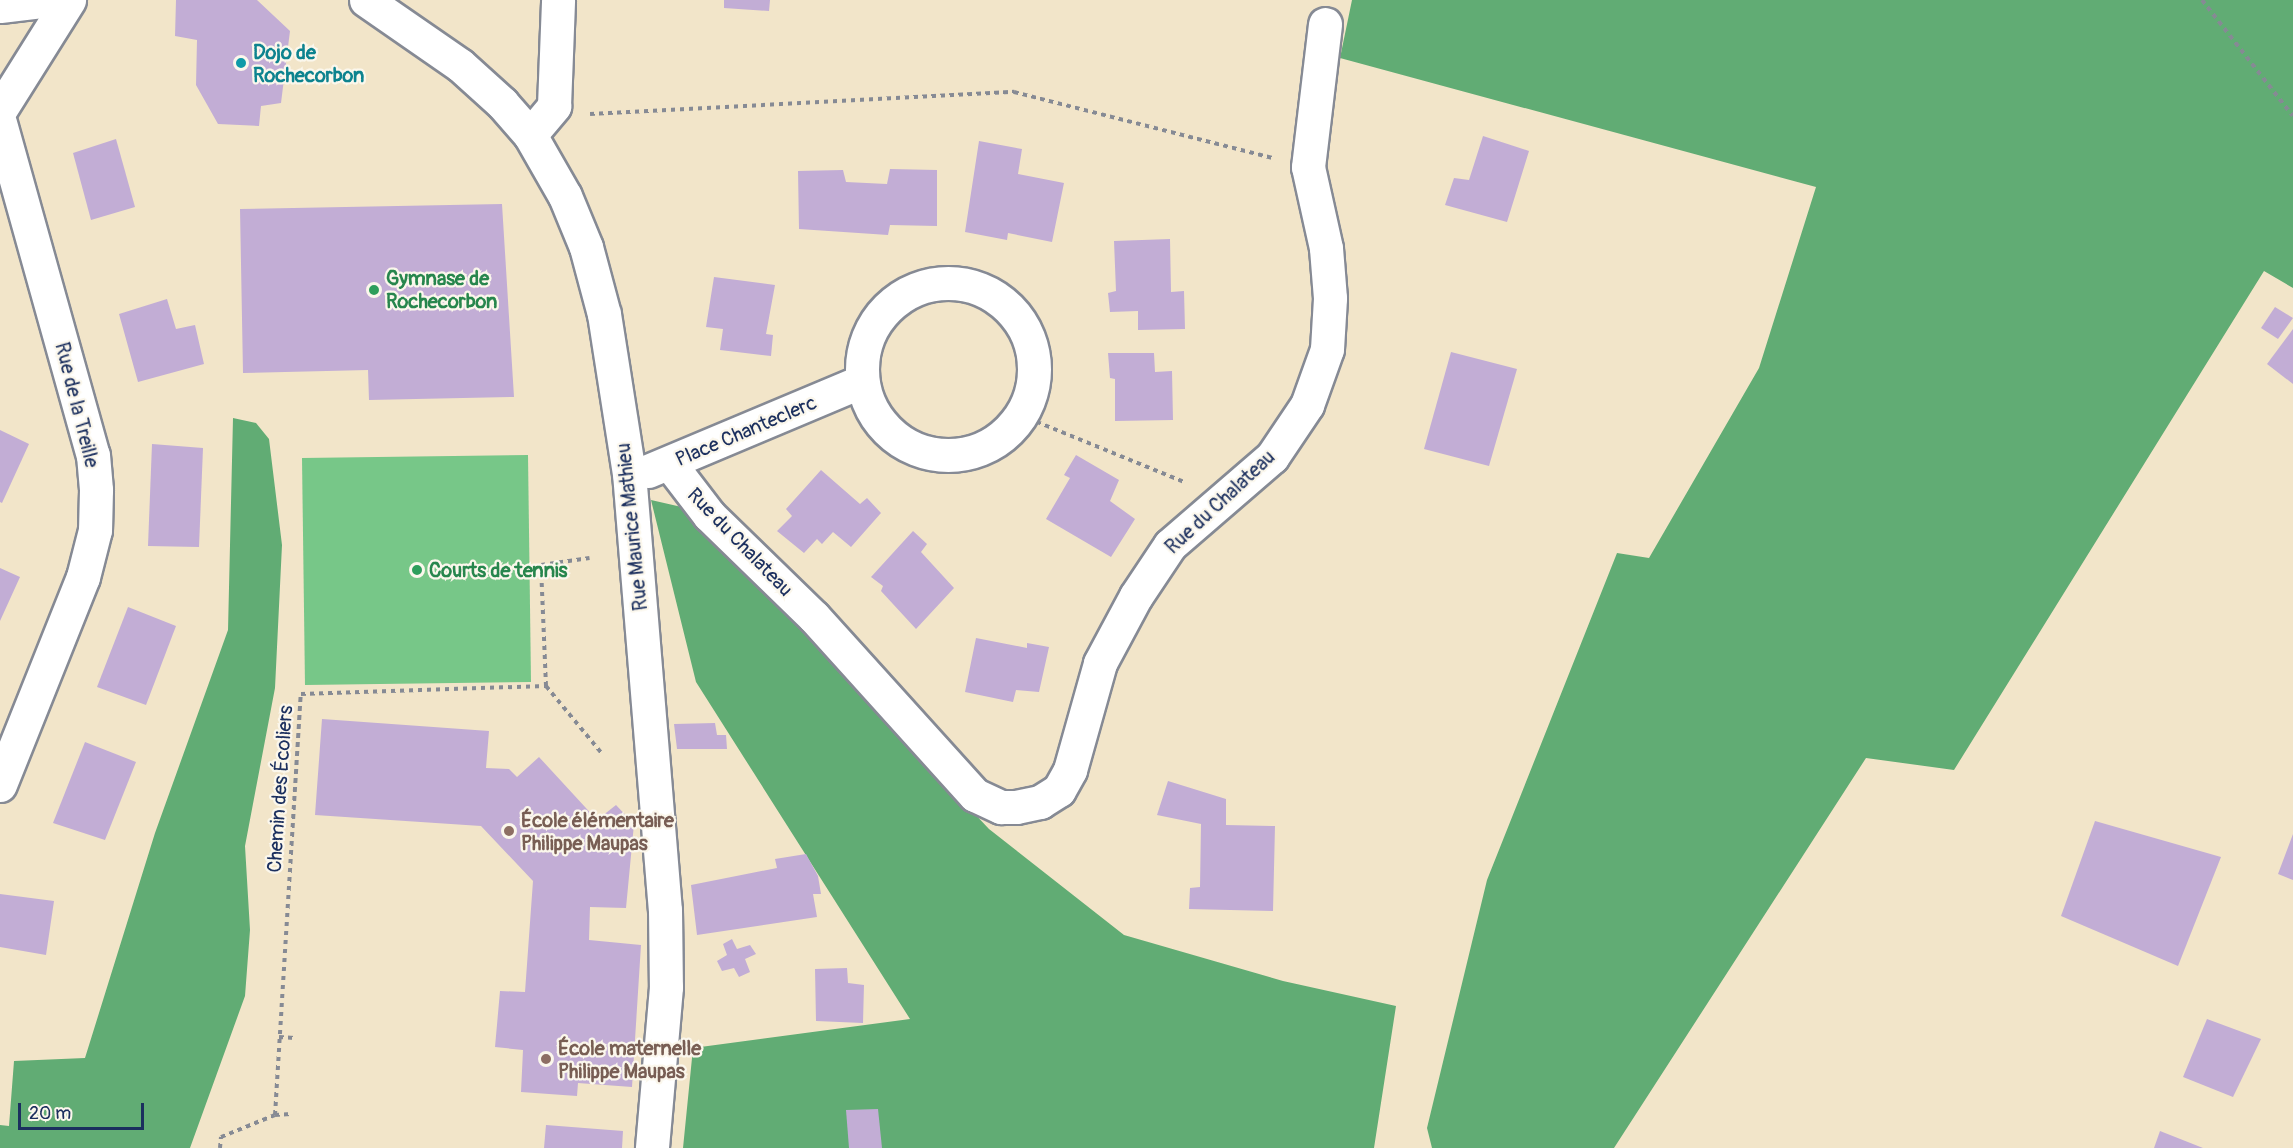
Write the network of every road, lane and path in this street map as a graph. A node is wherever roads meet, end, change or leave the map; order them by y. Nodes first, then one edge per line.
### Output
1 (50, 0) edge
2 (69, 0) edge
3 (366, 0) edge
4 (558, 0) edge
5 (2202, 0) edge
6 (0, 6) edge
7 (1325, 24) dead end
8 (0, 110) edge
9 (586, 114) dead end
10 (2293, 117) edge
11 (0, 123) edge
12 (530, 135) junction
13 (1308, 167) junction
14 (862, 381) junction
15 (1020, 415) junction
16 (670, 464) junction
17 (629, 473) junction
18 (1224, 498) junction
19 (589, 558) dead end
20 (546, 686) junction
21 (603, 755) dead end
22 (0, 785) edge
23 (279, 1037) junction
24 (295, 1038) dead end
25 (291, 1114) dead end
26 (275, 1115) junction
27 (220, 1148) edge
28 (652, 1148) edge

1 - 6 street
2 - 8 street
3 - 12 street, Rue Maurice Mathieu
4 - 12 street
5 - 10 path
7 - 13 street, Rue du Chalateau
9 - 13 path
11 - 22 street, Rue de la Treille
12 - 17 street, Rue Maurice Mathieu
13 - 18 street, Rue du Chalateau
14 - 15 street
14 - 15 street
14 - 16 street, Place Chanteclerc
15 - 18 path
16 - 17 street, Place Chanteclerc
16 - 18 street, Rue du Chalateau
17 - 28 street, Rue Maurice Mathieu
19 - 20 path
20 - 21 path
20 - 23 path, Chemin des Écoliers
23 - 24 path
23 - 26 path, Chemin des Écoliers
25 - 26 path
26 - 27 path

